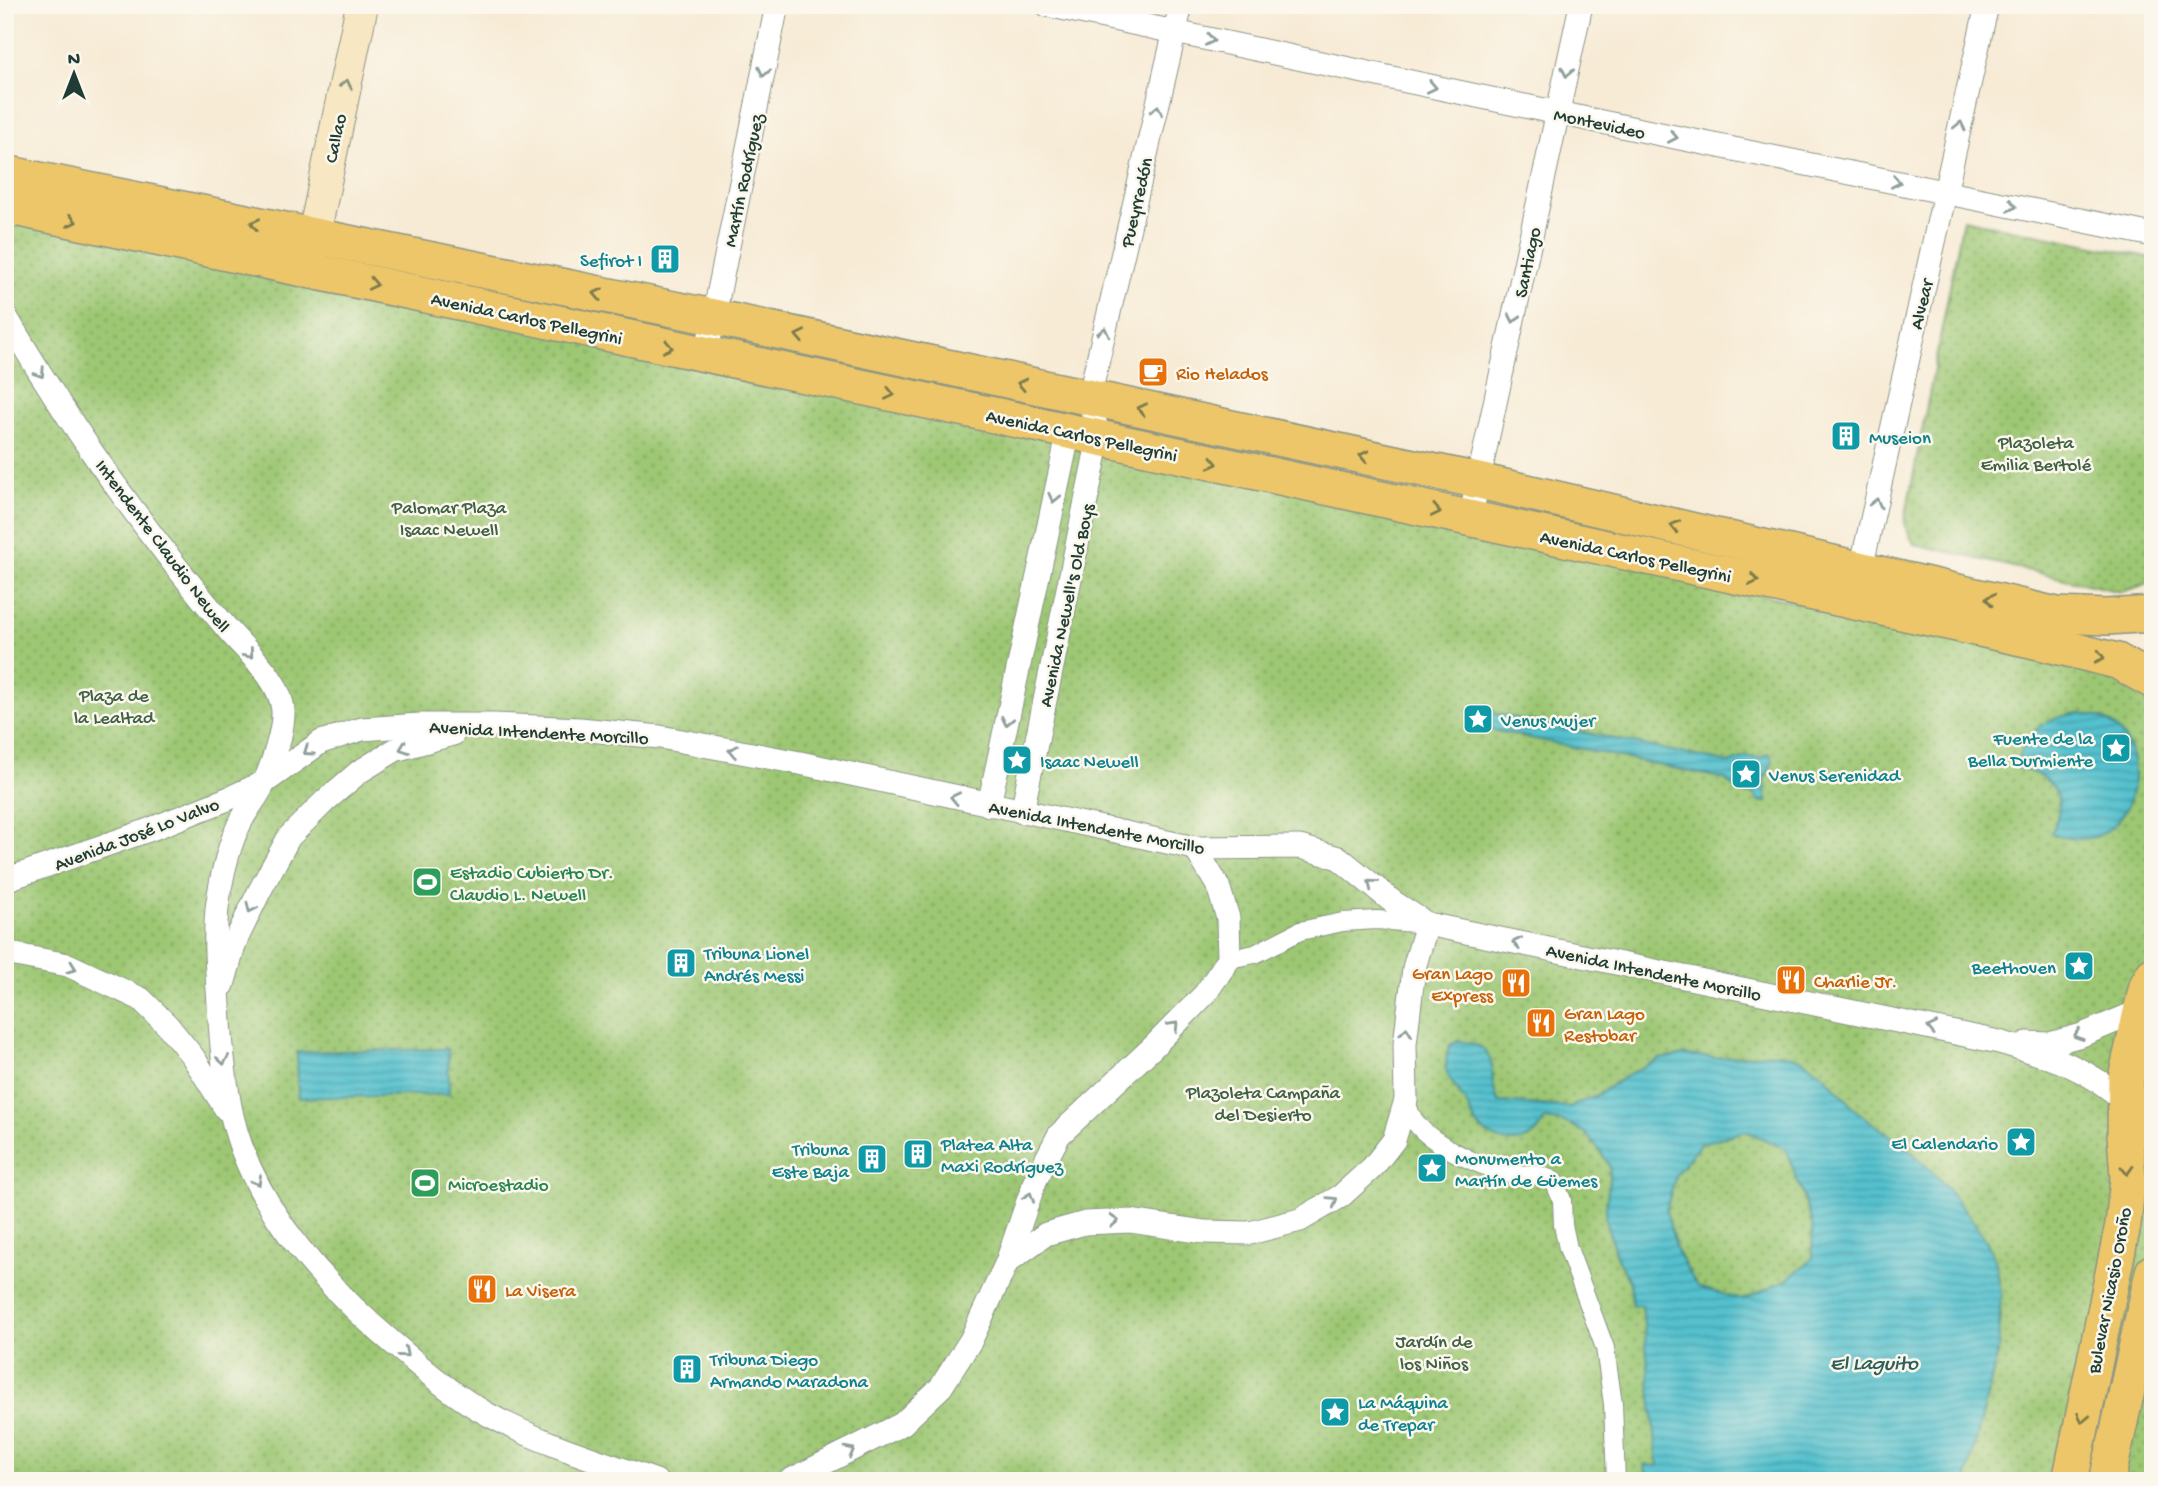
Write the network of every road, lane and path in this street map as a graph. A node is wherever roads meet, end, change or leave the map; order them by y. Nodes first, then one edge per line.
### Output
1 (362, 5) edge
2 (777, 5) edge
3 (1047, 5) edge
4 (1181, 5) edge
5 (1581, 5) edge
6 (1987, 5) edge
7 (1175, 33) junction
8 (1558, 113) junction
9 (5, 173) edge
10 (1945, 192) junction
11 (5, 206) edge
12 (2153, 235) edge
13 (313, 236) junction
14 (306, 270) junction
15 (5, 315) edge
16 (713, 317) junction
17 (706, 355) junction
18 (1089, 398) junction
19 (1084, 435) junction
20 (1479, 481) junction
21 (1471, 519) junction
22 (1857, 585) junction
23 (2153, 614) edge
24 (2153, 681) edge
25 (494, 725) junction
26 (265, 782) junction
27 (989, 805) junction
28 (1022, 812) junction
29 (1195, 848) junction
30 (5, 880) edge
31 (1427, 924) junction
32 (5, 953) edge
33 (1229, 959) junction
34 (2153, 975) edge
35 (219, 1003) junction
36 (2147, 1010) edge
37 (1999, 1042) junction
38 (1406, 1100) junction
39 (2126, 1102) junction
40 (232, 1118) junction
41 (2153, 1124) edge
42 (1007, 1262) junction
43 (2153, 1272) edge
44 (816, 1474) edge
45 (656, 1481) edge
46 (789, 1481) edge
47 (1616, 1481) edge
48 (2070, 1481) edge
49 (2107, 1481) edge

13 -> 1 main road, Callao
2 -> 16 street, Martín Rodríguez
3 - 7 street, Montevideo
4 - 7 street, Pueyrredón
5 -> 8 street, Santiago
10 -> 6 street, Alvear
7 -> 8 street, Montevideo
18 -> 7 street, Pueyrredón
8 -> 10 street, Montevideo
8 -> 20 street, Santiago
13 -> 9 main road, Avenida Carlos Pellegrini
10 -> 12 street, Montevideo
22 -> 10 street, Alvear
11 -> 14 main road, Avenida Carlos Pellegrini
13 - 14 main road, Callao
16 -> 13 main road, Avenida Carlos Pellegrini
14 -> 17 main road, Avenida Carlos Pellegrini
15 -> 26 street, Intendente Claudio Newell
16 - 17 street, Martín Rodríguez
18 -> 16 main road, Avenida Carlos Pellegrini
17 -> 19 main road, Avenida Carlos Pellegrini
18 - 19 street, Avenida Newell's Old Boys
20 -> 18 main road, Avenida Carlos Pellegrini
19 -> 21 main road, Avenida Carlos Pellegrini
19 -> 27 street, Avenida Newell's Old Boys
19 - 28 street, Avenida Newell's Old Boys
20 - 21 street, Santiago
22 -> 20 main road, Avenida Carlos Pellegrini
21 -> 22 main road, Avenida Carlos Pellegrini
23 -> 22 main road, Avenida Carlos Pellegrini
22 -> 24 main road, Avenida Carlos Pellegrini
25 -> 26 street, Avenida Intendente Morcillo
27 -> 25 street, Avenida Intendente Morcillo
25 -> 35 street
26 - 30 street, Avenida José Lo Valvo
26 - 35 street
27 - 28 street, Avenida Intendente Morcillo
28 - 29 street, Avenida Intendente Morcillo
31 -> 29 street, Avenida Intendente Morcillo
29 - 33 street
31 - 33 street
37 -> 31 street, Avenida Intendente Morcillo
38 -> 31 street
32 -> 40 street
42 -> 33 street
34 - 36 main road, Bulevar Nicasio Oroño
35 -> 40 street
36 -> 37 street, Avenida Intendente Morcillo
36 - 39 main road, Bulevar Nicasio Oroño
37 - 39 street, Avenida Intendente Morcillo
42 -> 38 street
38 - 47 street
39 - 41 main road
39 -> 48 main road, Bulevar Nicasio Oroño
40 -> 45 street
44 -> 42 street
43 - 49 main road, Bulevar Nicasio Oroño
44 - 46 street

